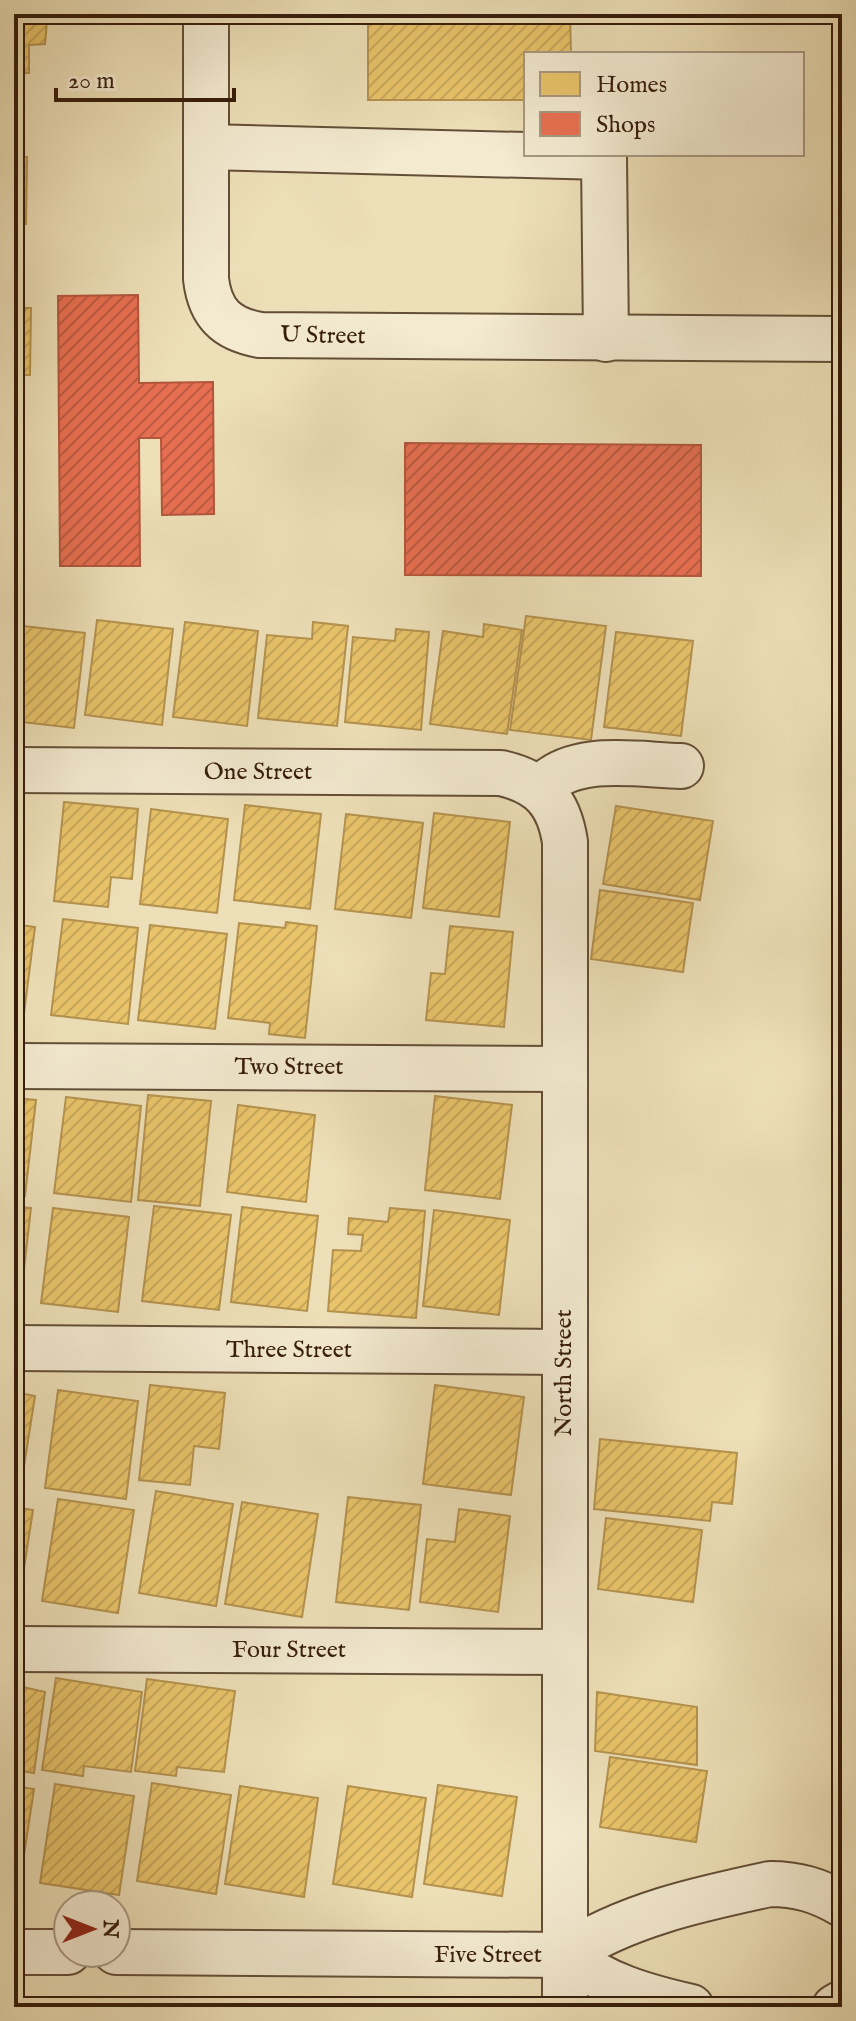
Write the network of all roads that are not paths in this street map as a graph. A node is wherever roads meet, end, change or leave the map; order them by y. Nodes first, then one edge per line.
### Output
1 (206, 14) edge
2 (206, 147) junction
3 (524, 155) edge
4 (564, 156) edge
5 (606, 339) junction
6 (842, 339) edge
7 (681, 766) dead end
8 (14, 770) edge
9 (521, 781) junction
10 (14, 1066) edge
11 (564, 1069) junction
12 (14, 1348) edge
13 (564, 1352) junction
14 (14, 1649) edge
15 (563, 1652) junction
16 (842, 1904) edge
17 (14, 1952) edge
18 (52, 1952) edge
19 (132, 1952) edge
20 (565, 1955) junction
21 (842, 2003) edge
22 (565, 2007) edge
23 (691, 2007) edge
24 (835, 2007) edge

1 - 2 lane, U Street
2 - 3 lane
2 - 5 lane, U Street
4 - 5 lane
5 - 6 lane, U Street
7 - 9 lane
8 - 9 lane, One Street
9 - 11 lane, North Street
10 - 11 lane, Two Street
11 - 13 lane, North Street
12 - 13 lane, Three Street
13 - 15 lane, North Street
14 - 15 lane, Four Street
15 - 20 lane, North Street
16 - 20 lane, Five Street
17 - 18 lane
19 - 20 lane, Five Street
20 - 22 lane, North Street
20 - 23 lane
21 - 24 lane

